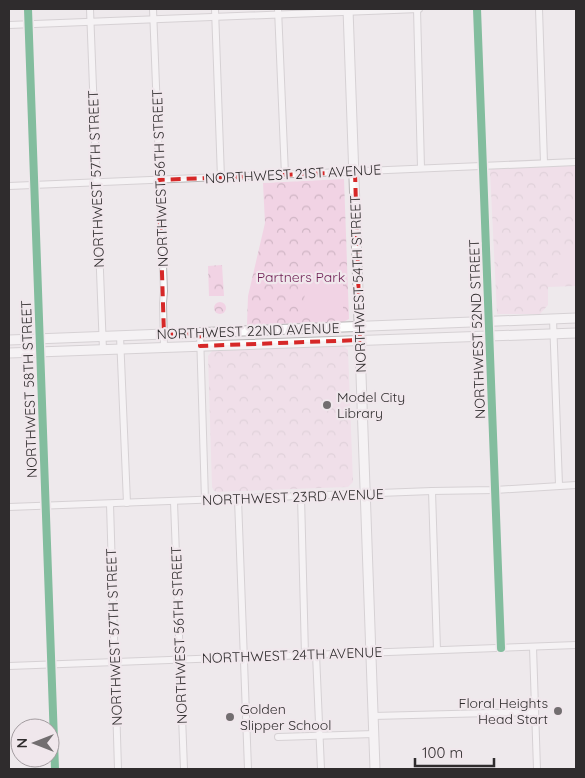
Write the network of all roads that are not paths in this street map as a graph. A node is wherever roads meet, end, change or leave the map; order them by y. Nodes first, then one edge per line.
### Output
1 (28, 9) edge
2 (90, 9) edge
3 (153, 9) edge
4 (215, 9) edge
5 (417, 9) edge
6 (477, 9) edge
7 (539, 9) edge
8 (348, 10) edge
9 (278, 12) edge
10 (215, 17) junction
11 (153, 19) junction
12 (90, 22) junction
13 (28, 24) junction
14 (9, 25) edge
15 (576, 162) edge
16 (544, 163) junction
17 (484, 166) junction
18 (421, 168) junction
19 (355, 172) junction
20 (285, 175) junction
21 (221, 178) junction
22 (159, 180) junction
23 (97, 182) junction
24 (34, 185) junction
25 (9, 186) edge
26 (576, 318) edge
27 (553, 319) junction
28 (490, 321) junction
29 (359, 327) junction
30 (200, 333) junction
31 (576, 333) edge
32 (164, 334) junction
33 (554, 334) junction
34 (120, 336) junction
35 (490, 336) junction
36 (102, 337) junction
37 (40, 339) junction
38 (9, 340) edge
39 (360, 340) junction
40 (200, 346) junction
41 (164, 347) junction
42 (121, 349) junction
43 (103, 350) junction
44 (41, 352) junction
45 (9, 353) edge
46 (559, 485) junction
47 (576, 485) edge
48 (495, 490) junction
49 (432, 491) junction
50 (366, 494) junction
51 (301, 496) junction
52 (238, 499) junction
53 (205, 500) junction
54 (174, 502) junction
55 (127, 503) junction
56 (110, 504) junction
57 (46, 507) junction
58 (9, 508) edge
59 (576, 645) edge
60 (533, 647) junction
61 (501, 648) junction
62 (437, 650) junction
63 (371, 652) junction
64 (306, 654) junction
65 (316, 654) junction
66 (244, 657) junction
67 (179, 659) junction
68 (115, 662) junction
69 (52, 664) junction
70 (9, 666) edge
71 (535, 712) junction
72 (373, 716) junction
73 (374, 734) junction
74 (278, 737) dead end
75 (320, 737) junction
76 (55, 769) edge
77 (118, 769) edge
78 (184, 769) edge
79 (248, 769) edge
80 (320, 769) edge
81 (375, 769) edge
82 (537, 769) edge

1 - 13 street, NORTHWEST 58TH STREET
2 - 12 street, NORTHWEST 57TH STREET
3 - 11 street, NORTHWEST 56TH STREET
4 - 10 street
5 - 8 street
5 - 18 street
6 - 17 street, NORTHWEST 52ND STREET
7 - 16 street
8 - 9 street
8 - 19 main road, NORTHWEST 54TH STREET
9 - 10 street
9 - 20 street
10 - 11 street
10 - 21 street
11 - 12 street
11 - 22 street, NORTHWEST 56TH STREET
12 - 13 street
12 - 23 street, NORTHWEST 57TH STREET
13 - 14 street
13 - 24 street, NORTHWEST 58TH STREET
15 - 16 street, NORTHWEST 21ST AVENUE
16 - 17 street, NORTHWEST 21ST AVENUE
17 - 18 street, NORTHWEST 21ST AVENUE
17 - 28 street, NORTHWEST 52ND STREET
18 - 19 street, NORTHWEST 21ST AVENUE
19 - 20 street, NORTHWEST 21ST AVENUE
19 - 29 main road, NORTHWEST 54TH STREET
20 - 21 street, NORTHWEST 21ST AVENUE
21 - 22 street, NORTHWEST 21ST AVENUE
22 - 23 street, NORTHWEST 21ST AVENUE
22 - 32 street, NORTHWEST 56TH STREET
23 - 24 street, NORTHWEST 21ST AVENUE
23 - 36 street, NORTHWEST 57TH STREET
24 - 25 street, NORTHWEST 21ST AVENUE
24 - 37 street, NORTHWEST 58TH STREET
26 - 27 main road, NORTHWEST 22ND AVENUE
27 - 28 main road, NORTHWEST 22ND AVENUE
27 - 33 street
28 - 29 main road, NORTHWEST 22ND AVENUE
28 - 35 street, NORTHWEST 52ND STREET
29 - 30 main road, NORTHWEST 22ND AVENUE
29 - 39 main road, NORTHWEST 54TH STREET
30 - 32 main road, NORTHWEST 22ND AVENUE
30 - 40 street
31 - 33 main road, NORTHWEST 22ND AVENUE
32 - 34 main road, NORTHWEST 22ND AVENUE
32 - 41 street, NORTHWEST 56TH STREET
33 - 35 main road, NORTHWEST 22ND AVENUE
33 - 46 street
34 - 36 main road, NORTHWEST 22ND AVENUE
34 - 42 street
35 - 39 main road, NORTHWEST 22ND AVENUE
35 - 48 street, NORTHWEST 52ND STREET
36 - 37 main road, NORTHWEST 22ND AVENUE
36 - 43 street, NORTHWEST 57TH STREET
37 - 38 main road, NORTHWEST 22ND AVENUE
37 - 44 street, NORTHWEST 58TH STREET
39 - 40 main road, NORTHWEST 22ND AVENUE
39 - 50 main road, NORTHWEST 54TH STREET
40 - 41 main road, NORTHWEST 22ND AVENUE
40 - 53 street
41 - 42 main road, NORTHWEST 22ND AVENUE
42 - 43 main road, NORTHWEST 22ND AVENUE
42 - 55 street
43 - 44 main road, NORTHWEST 22ND AVENUE
44 - 45 main road, NORTHWEST 22ND AVENUE
44 - 57 street, NORTHWEST 58TH STREET
46 - 47 street, NORTHWEST 23RD AVENUE
46 - 48 street, NORTHWEST 23RD AVENUE
48 - 49 street, NORTHWEST 23RD AVENUE
48 - 61 street, NORTHWEST 52ND STREET
49 - 50 street, NORTHWEST 23RD AVENUE
49 - 62 street
50 - 51 street, NORTHWEST 23RD AVENUE
50 - 63 main road, NORTHWEST 54TH STREET
51 - 52 street, NORTHWEST 23RD AVENUE
51 - 64 street
52 - 53 street, NORTHWEST 23RD AVENUE
52 - 66 street
53 - 54 street, NORTHWEST 23RD AVENUE
54 - 55 street, NORTHWEST 23RD AVENUE
54 - 67 street, NORTHWEST 56TH STREET
55 - 56 street, NORTHWEST 23RD AVENUE
56 - 57 street, NORTHWEST 23RD AVENUE
56 - 68 street, NORTHWEST 57TH STREET
57 - 58 street, NORTHWEST 23RD AVENUE
57 - 69 street, NORTHWEST 58TH STREET
59 - 60 street, NORTHWEST 24TH AVENUE
60 - 61 street, NORTHWEST 24TH AVENUE
60 - 71 street
61 - 62 street, NORTHWEST 24TH AVENUE
62 - 63 street, NORTHWEST 24TH AVENUE
63 - 65 street, NORTHWEST 24TH AVENUE
63 - 72 main road, NORTHWEST 54TH STREET
64 - 65 street, NORTHWEST 24TH AVENUE
64 - 66 street, NORTHWEST 24TH AVENUE
65 - 75 street
66 - 67 street, NORTHWEST 24TH AVENUE
66 - 79 street
67 - 68 street, NORTHWEST 24TH AVENUE
67 - 78 street, NORTHWEST 56TH STREET
68 - 69 street, NORTHWEST 24TH AVENUE
68 - 77 street, NORTHWEST 57TH STREET
69 - 70 street, NORTHWEST 24TH AVENUE
69 - 76 street, NORTHWEST 58TH STREET
71 - 72 street
71 - 82 street
72 - 73 main road, NORTHWEST 54TH STREET
73 - 75 street
73 - 81 main road, NORTHWEST 54TH STREET
74 - 75 street
75 - 80 street

